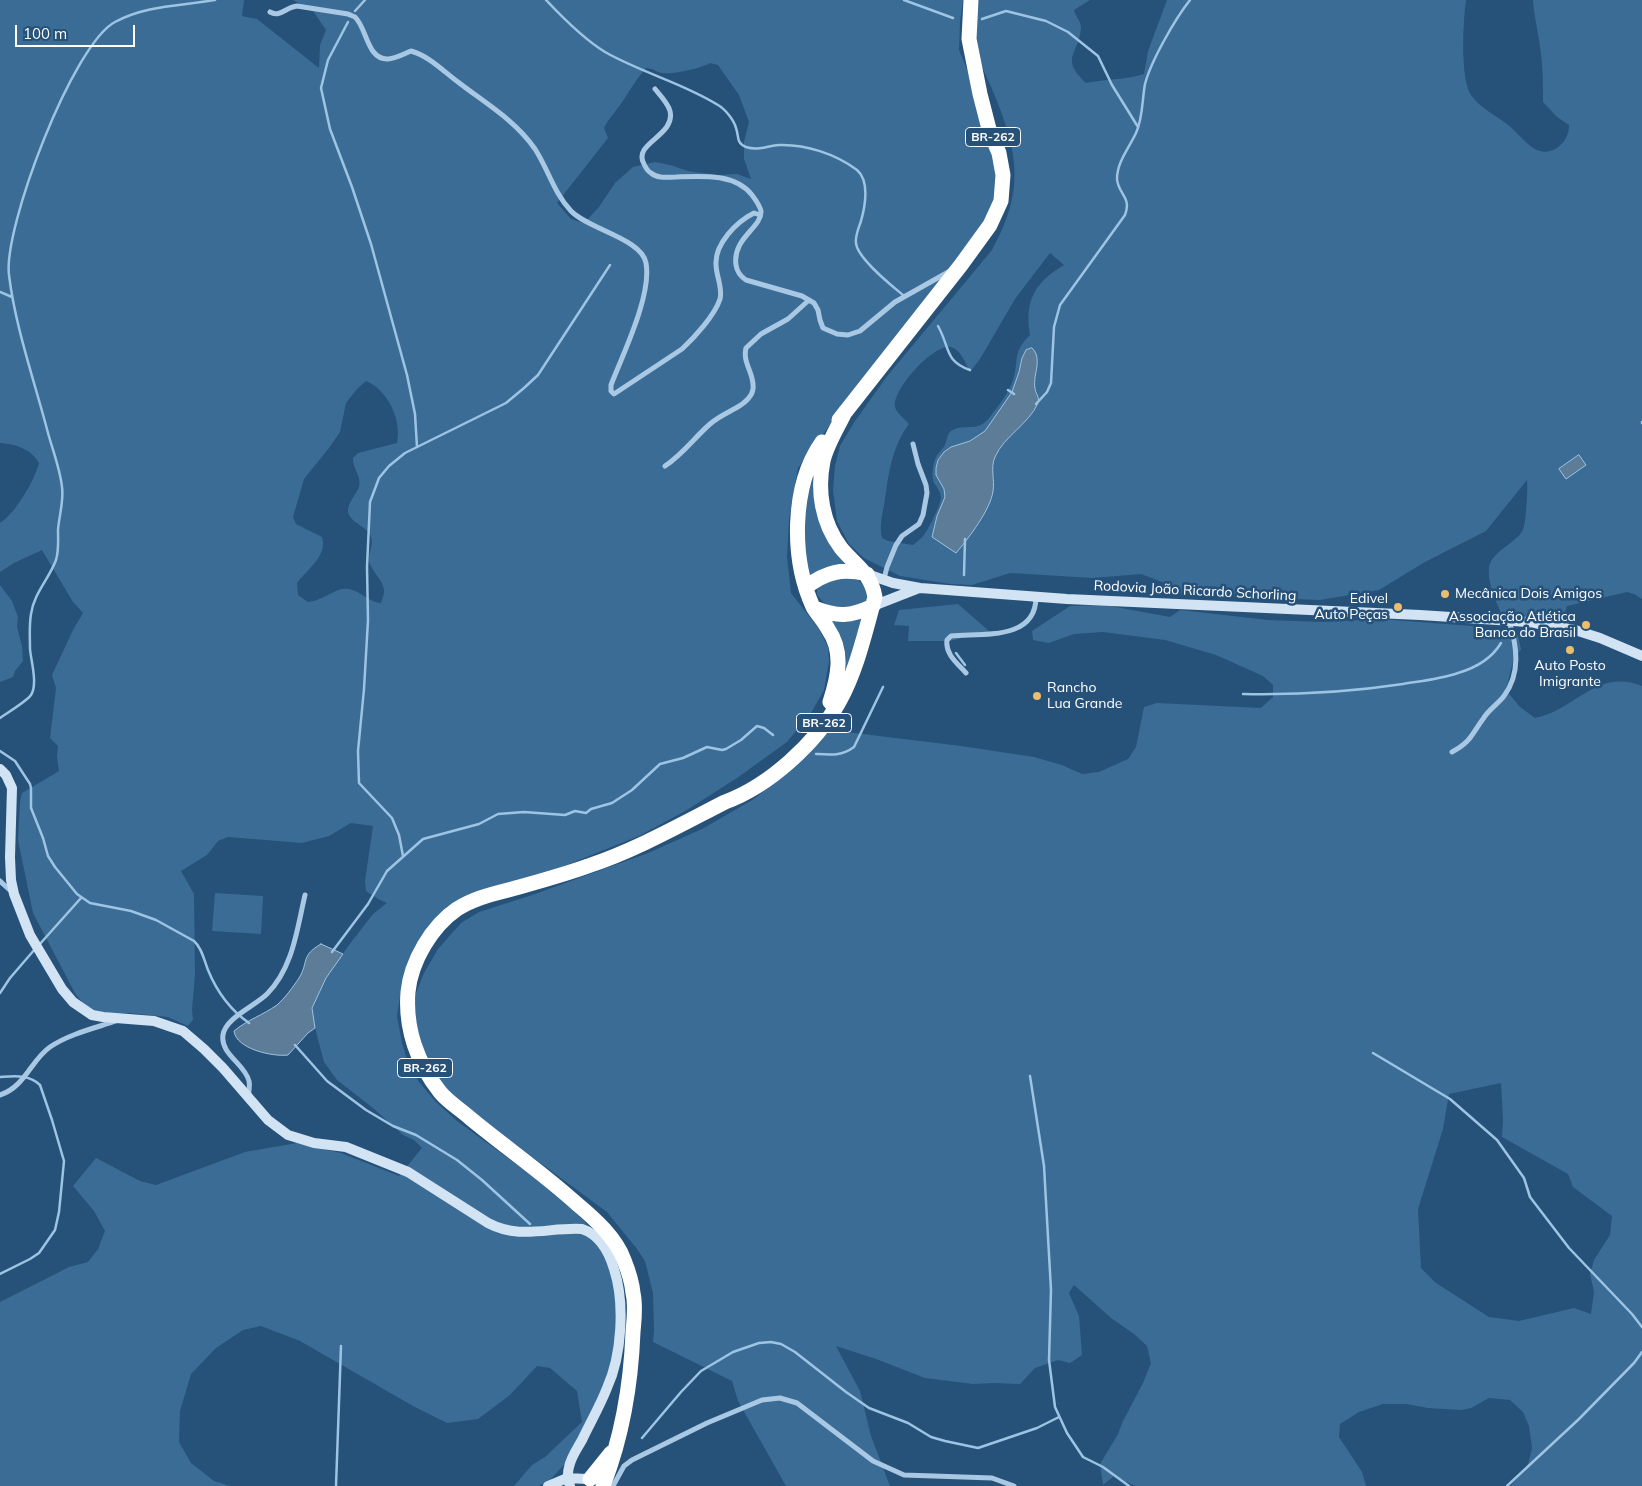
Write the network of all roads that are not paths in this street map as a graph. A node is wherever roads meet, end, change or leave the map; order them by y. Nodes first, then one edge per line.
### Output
1 (971, 0) edge
2 (270, 12) dead end
3 (655, 89) dead end
4 (760, 215) junction
5 (961, 265) junction
6 (809, 300) junction
7 (845, 412) junction
8 (913, 444) dead end
9 (665, 466) dead end
10 (867, 574) junction
11 (884, 580) junction
12 (806, 587) junction
13 (920, 588) junction
14 (1036, 596) junction
15 (873, 606) junction
16 (814, 608) junction
17 (1509, 621) junction
18 (1642, 656) edge
19 (966, 673) dead end
20 (1452, 752) dead end
21 (0, 769) edge
22 (725, 802) junction
23 (0, 881) edge
24 (14, 894) junction
25 (305, 895) dead end
26 (121, 1019) junction
27 (0, 1095) edge
28 (248, 1098) junction
29 (616, 1446) junction
30 (573, 1456) junction
31 (569, 1482) edge
32 (592, 1482) edge
33 (548, 1486) edge
34 (609, 1486) edge
35 (613, 1486) edge
36 (1014, 1486) edge

1 - 5 highway, BR-262
2 - 4 street
3 - 4 street
4 - 6 street
5 - 6 street
5 - 7 highway, BR-262
6 - 9 street
7 - 10 highway, BR-262
7 - 12 highway, BR-262
8 - 11 street
10 - 11 street, Rodovia João Ricardo Schorling
10 - 12 highway
10 - 15 highway, BR-262
11 - 13 street, Rodovia João Ricardo Schorling
12 - 16 highway, BR-262
13 - 14 street, Rodovia João Ricardo Schorling
13 - 15 street, Rodovia João Ricardo Schorling
14 - 17 street, Rodovia João Ricardo Schorling
14 - 19 street
15 - 16 highway
15 - 22 highway, BR-262
16 - 22 highway, BR-262
17 - 18 street, Rodovia João Ricardo Schorling
17 - 20 street
21 - 24 street
22 - 29 highway, BR-262
23 - 24 street
24 - 26 street
25 - 28 street
26 - 27 street
26 - 28 street
28 - 30 street
29 - 32 highway, BR-262
29 - 34 highway
30 - 31 street
30 - 32 street
31 - 32 street
31 - 33 street
35 - 36 street

